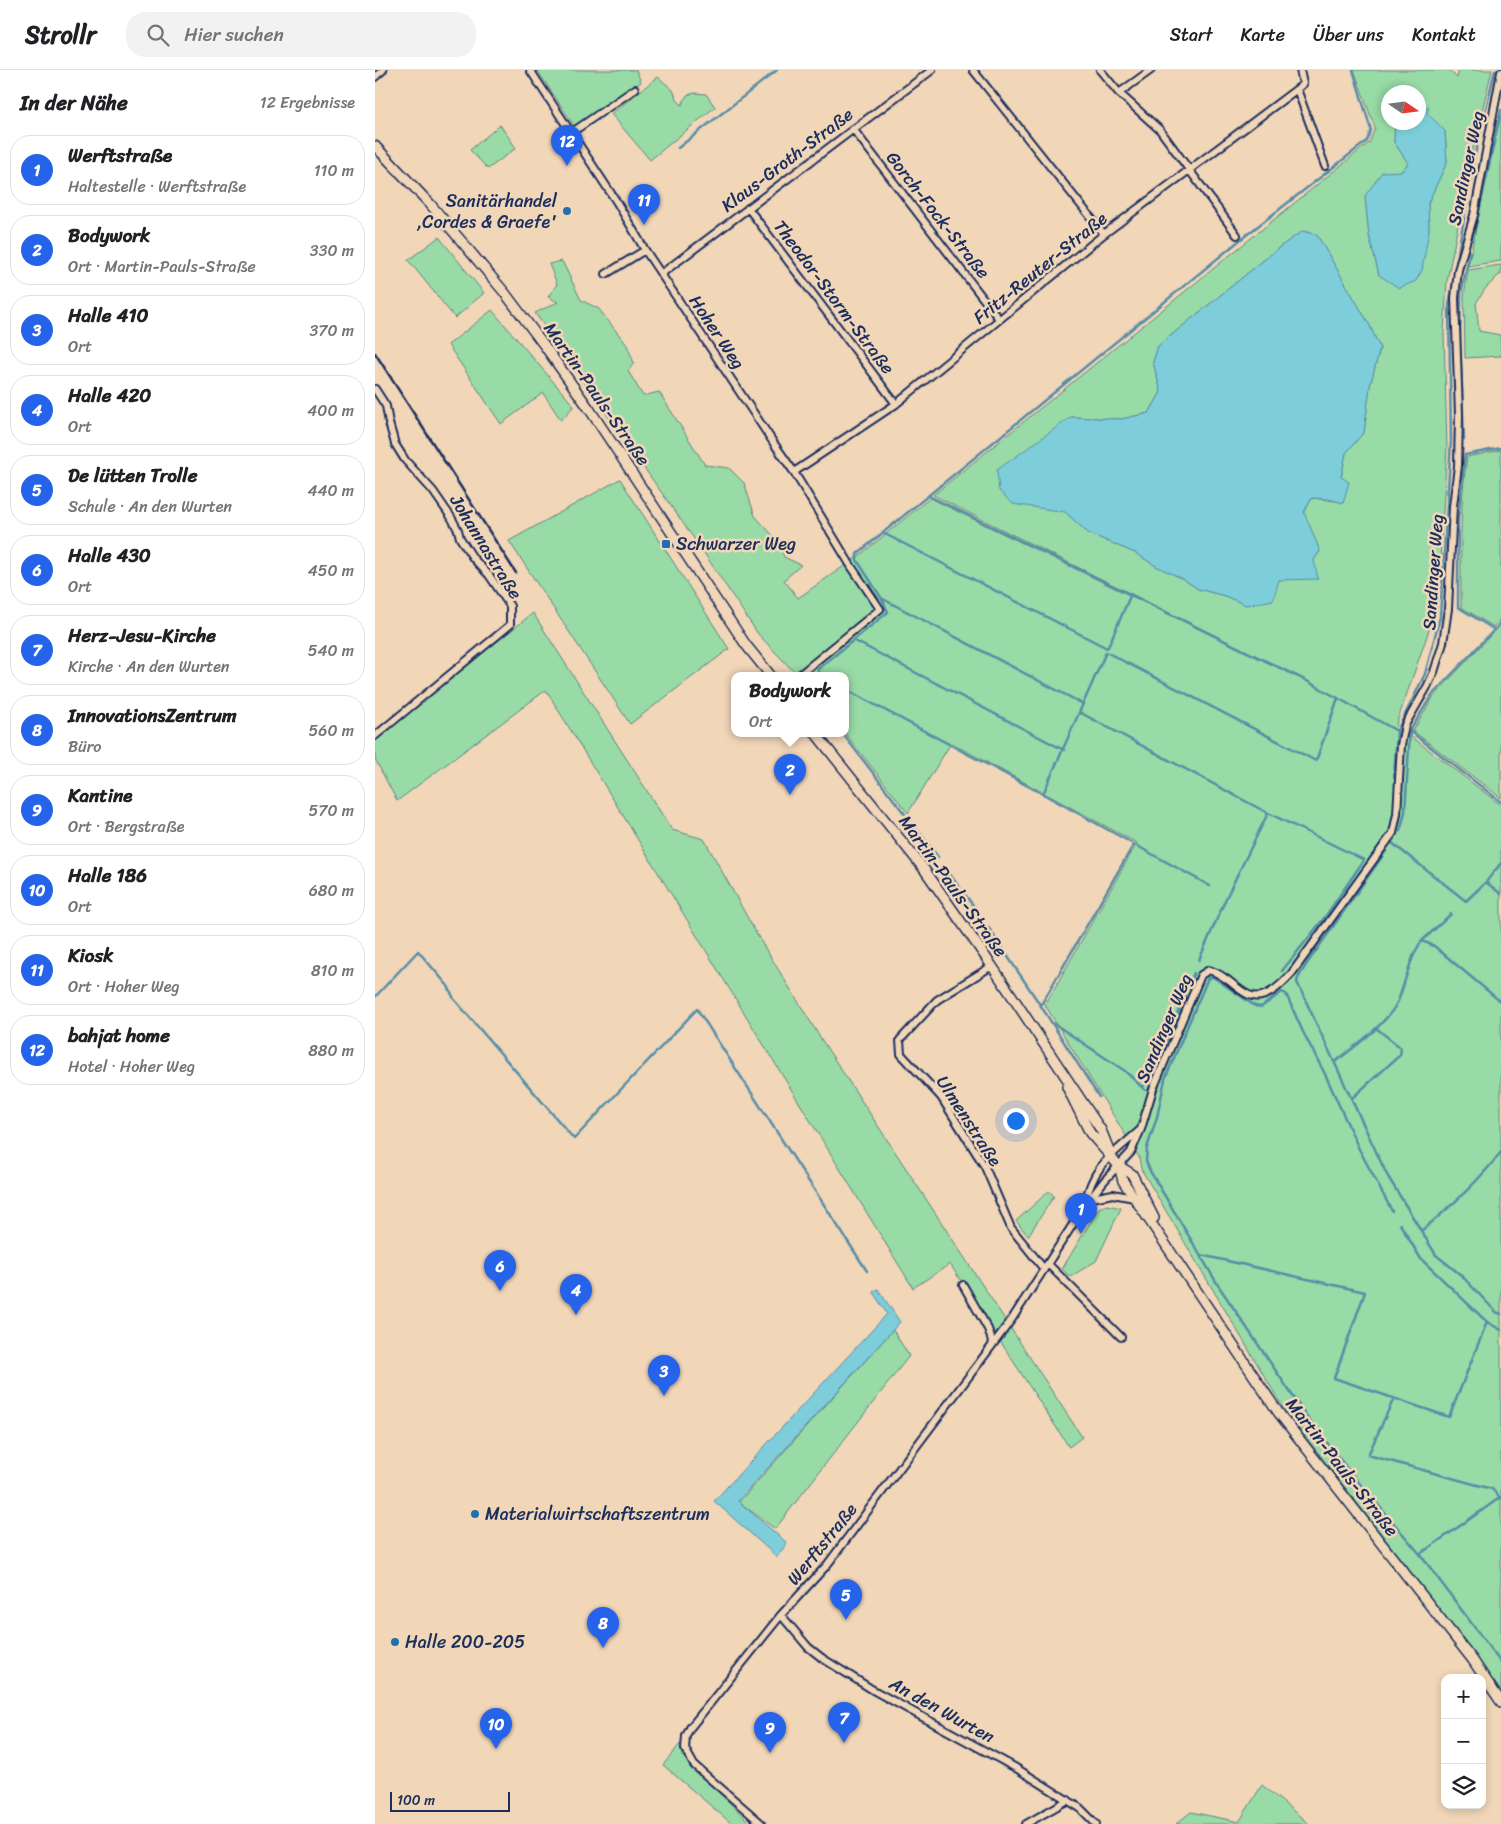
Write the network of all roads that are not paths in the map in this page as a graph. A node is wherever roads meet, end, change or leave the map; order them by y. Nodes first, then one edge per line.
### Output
1 (383, 70) edge
2 (531, 70) edge
3 (931, 70) edge
4 (973, 70) edge
5 (1100, 70) edge
6 (1151, 70) edge
7 (1300, 70) edge
8 (1501, 72) edge
9 (375, 77) edge
10 (1297, 89) junction
11 (635, 90) dead end
12 (1119, 93) junction
13 (853, 129) junction
14 (571, 133) junction
15 (375, 146) edge
16 (1325, 166) dead end
17 (1189, 168) junction
18 (748, 208) junction
19 (1104, 234) junction
20 (1237, 235) dead end
21 (645, 250) junction
22 (606, 274) dead end
23 (661, 274) junction
24 (999, 319) junction
25 (375, 389) edge
26 (896, 404) junction
27 (794, 472) junction
28 (768, 672) edge
29 (803, 672) edge
30 (375, 736) edge
31 (819, 737) edge
32 (992, 966) junction
33 (1141, 1129) junction
34 (1111, 1155) junction
35 (1119, 1166) junction
36 (1135, 1198) junction
37 (1091, 1199) junction
38 (1085, 1207) junction
39 (1167, 1245) junction
40 (1046, 1267) junction
41 (963, 1285) dead end
42 (1121, 1337) dead end
43 (993, 1344) junction
44 (781, 1615) junction
45 (1501, 1702) edge
46 (1068, 1800) junction
47 (762, 1824) edge
48 (1026, 1824) edge
49 (1096, 1824) edge

1 - 9 street
2 - 14 street, Hoher Weg
3 - 13 street, Klaus-Groth-Straße
4 - 19 street
5 - 12 street
6 - 12 street
7 - 10 street, Fritz-Reuter-Straße
8 - 33 street, Sandinger Weg
10 - 16 street
10 - 17 street, Fritz-Reuter-Straße
11 - 14 street
12 - 17 street
13 - 18 street, Klaus-Groth-Straße
13 - 24 street, Gorch-Fock-Straße
14 - 21 street, Hoher Weg
15 - 28 street, Martin-Pauls-Straße
17 - 19 street, Fritz-Reuter-Straße
17 - 20 street
18 - 23 street, Klaus-Groth-Straße
18 - 26 street, Theodor-Storm-Straße
19 - 24 street, Fritz-Reuter-Straße
21 - 22 street
21 - 23 street, Hoher Weg
23 - 27 street, Hoher Weg
24 - 26 street, Fritz-Reuter-Straße
25 - 30 street, Johannastraße
26 - 27 street, Fritz-Reuter-Straße
27 - 29 street, Hoher Weg
31 - 32 street, Martin-Pauls-Straße
32 - 34 street, Martin-Pauls-Straße
32 - 40 street, Ulmenstraße
33 - 34 street
33 - 35 street, Sandinger Weg
34 - 35 street, Martin-Pauls-Straße
34 - 38 street, Werftstraße
35 - 36 street, Martin-Pauls-Straße
35 - 37 street, Werftstraße
35 - 39 street, Martin-Pauls-Straße
36 - 37 street
36 - 39 street, Martin-Pauls-Straße
37 - 38 street, Werftstraße
38 - 40 street, Werftstraße
39 - 45 street, Martin-Pauls-Straße
40 - 42 street, Ulmenstraße
40 - 43 street, Werftstraße
41 - 43 street
43 - 44 street, Werftstraße
44 - 46 street, An den Wurten
44 - 47 street, Werftstraße
46 - 48 street
46 - 49 street, An den Wurten

